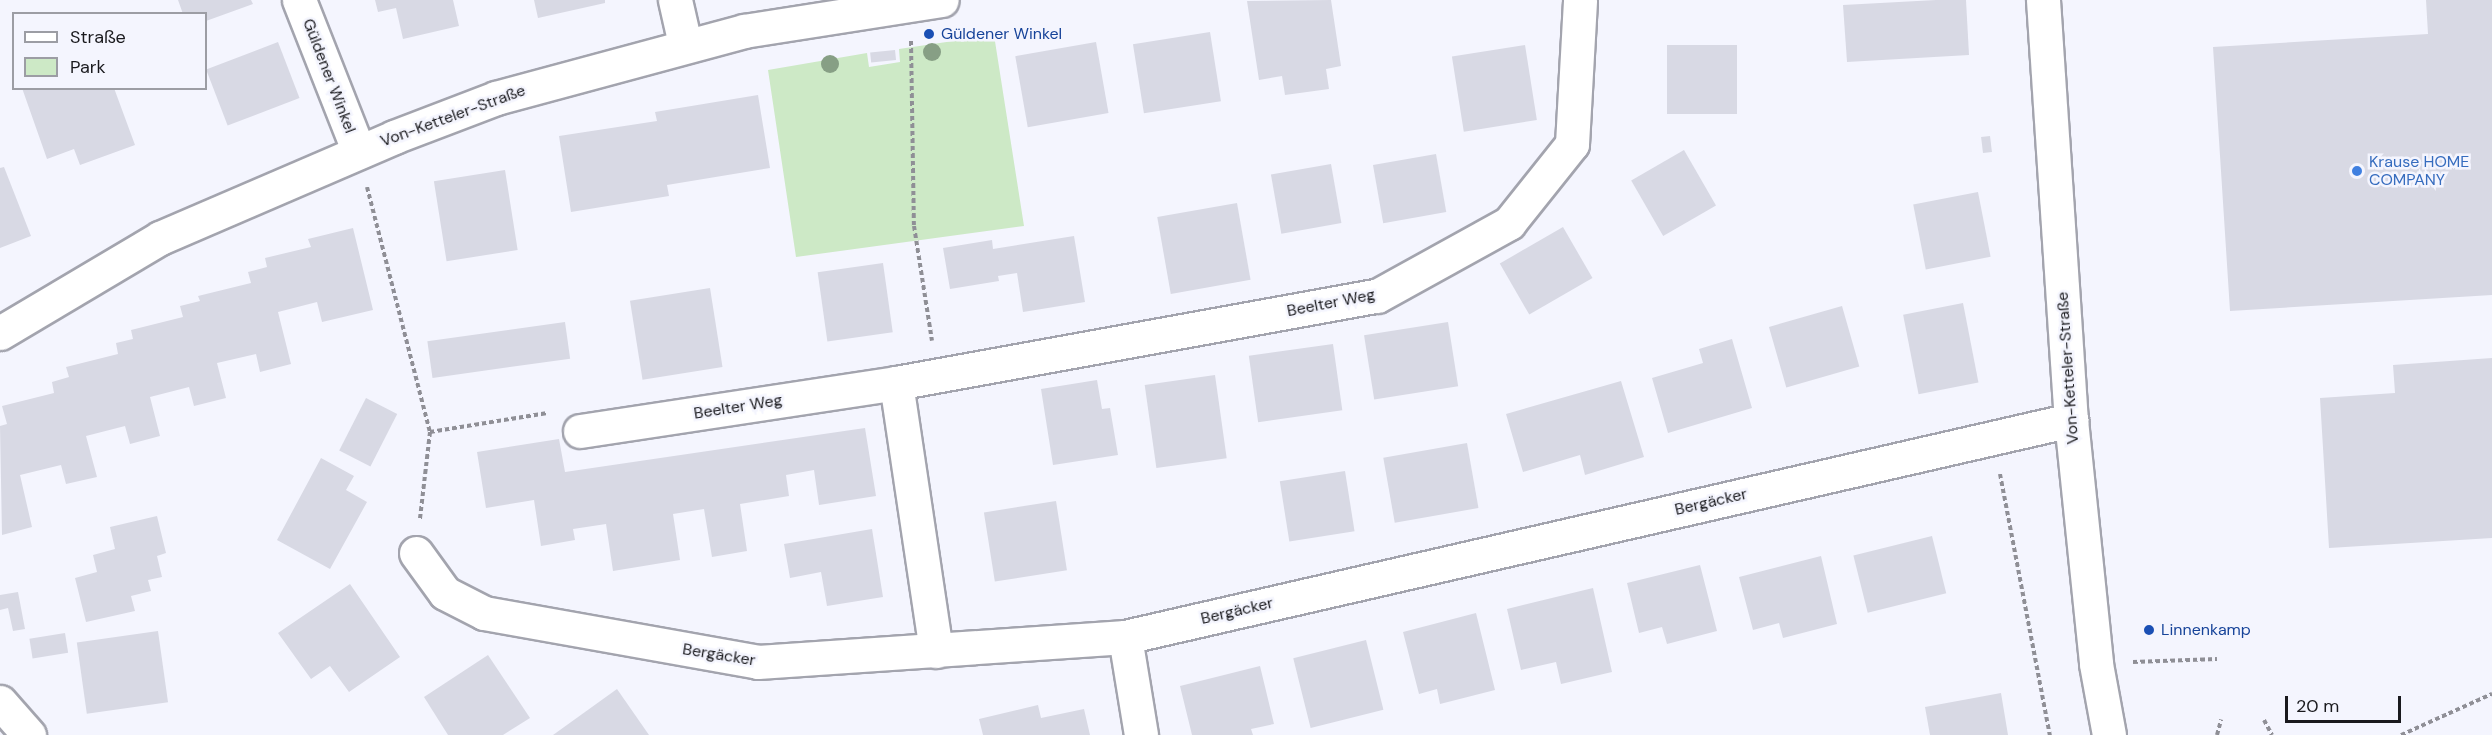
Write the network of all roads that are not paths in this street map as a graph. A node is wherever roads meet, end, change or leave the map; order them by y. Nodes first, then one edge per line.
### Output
1 (300, 0) edge
2 (675, 0) edge
3 (942, 0) edge
4 (1580, 0) edge
5 (2043, 0) edge
6 (685, 44) junction
7 (358, 152) junction
8 (0, 333) edge
9 (896, 382) junction
10 (2071, 420) junction
11 (580, 431) road end
12 (416, 553) road end
13 (1125, 637) junction
14 (936, 651) junction
15 (0, 702) edge
16 (29, 735) edge
17 (1141, 735) edge
18 (2109, 735) edge

1 - 7 street, Güldener Winkel
2 - 6 street
3 - 6 street, Von-Ketteler-Straße
4 - 9 street, Beelter Weg
5 - 10 street, Von-Ketteler-Straße
6 - 7 street, Von-Ketteler-Straße
7 - 8 street, Von-Ketteler-Straße
9 - 11 street, Beelter Weg
9 - 14 street
10 - 13 street, Bergäcker
10 - 18 street, Von-Ketteler-Straße
12 - 14 street, Bergäcker
13 - 14 street, Bergäcker
13 - 17 street
15 - 16 street

